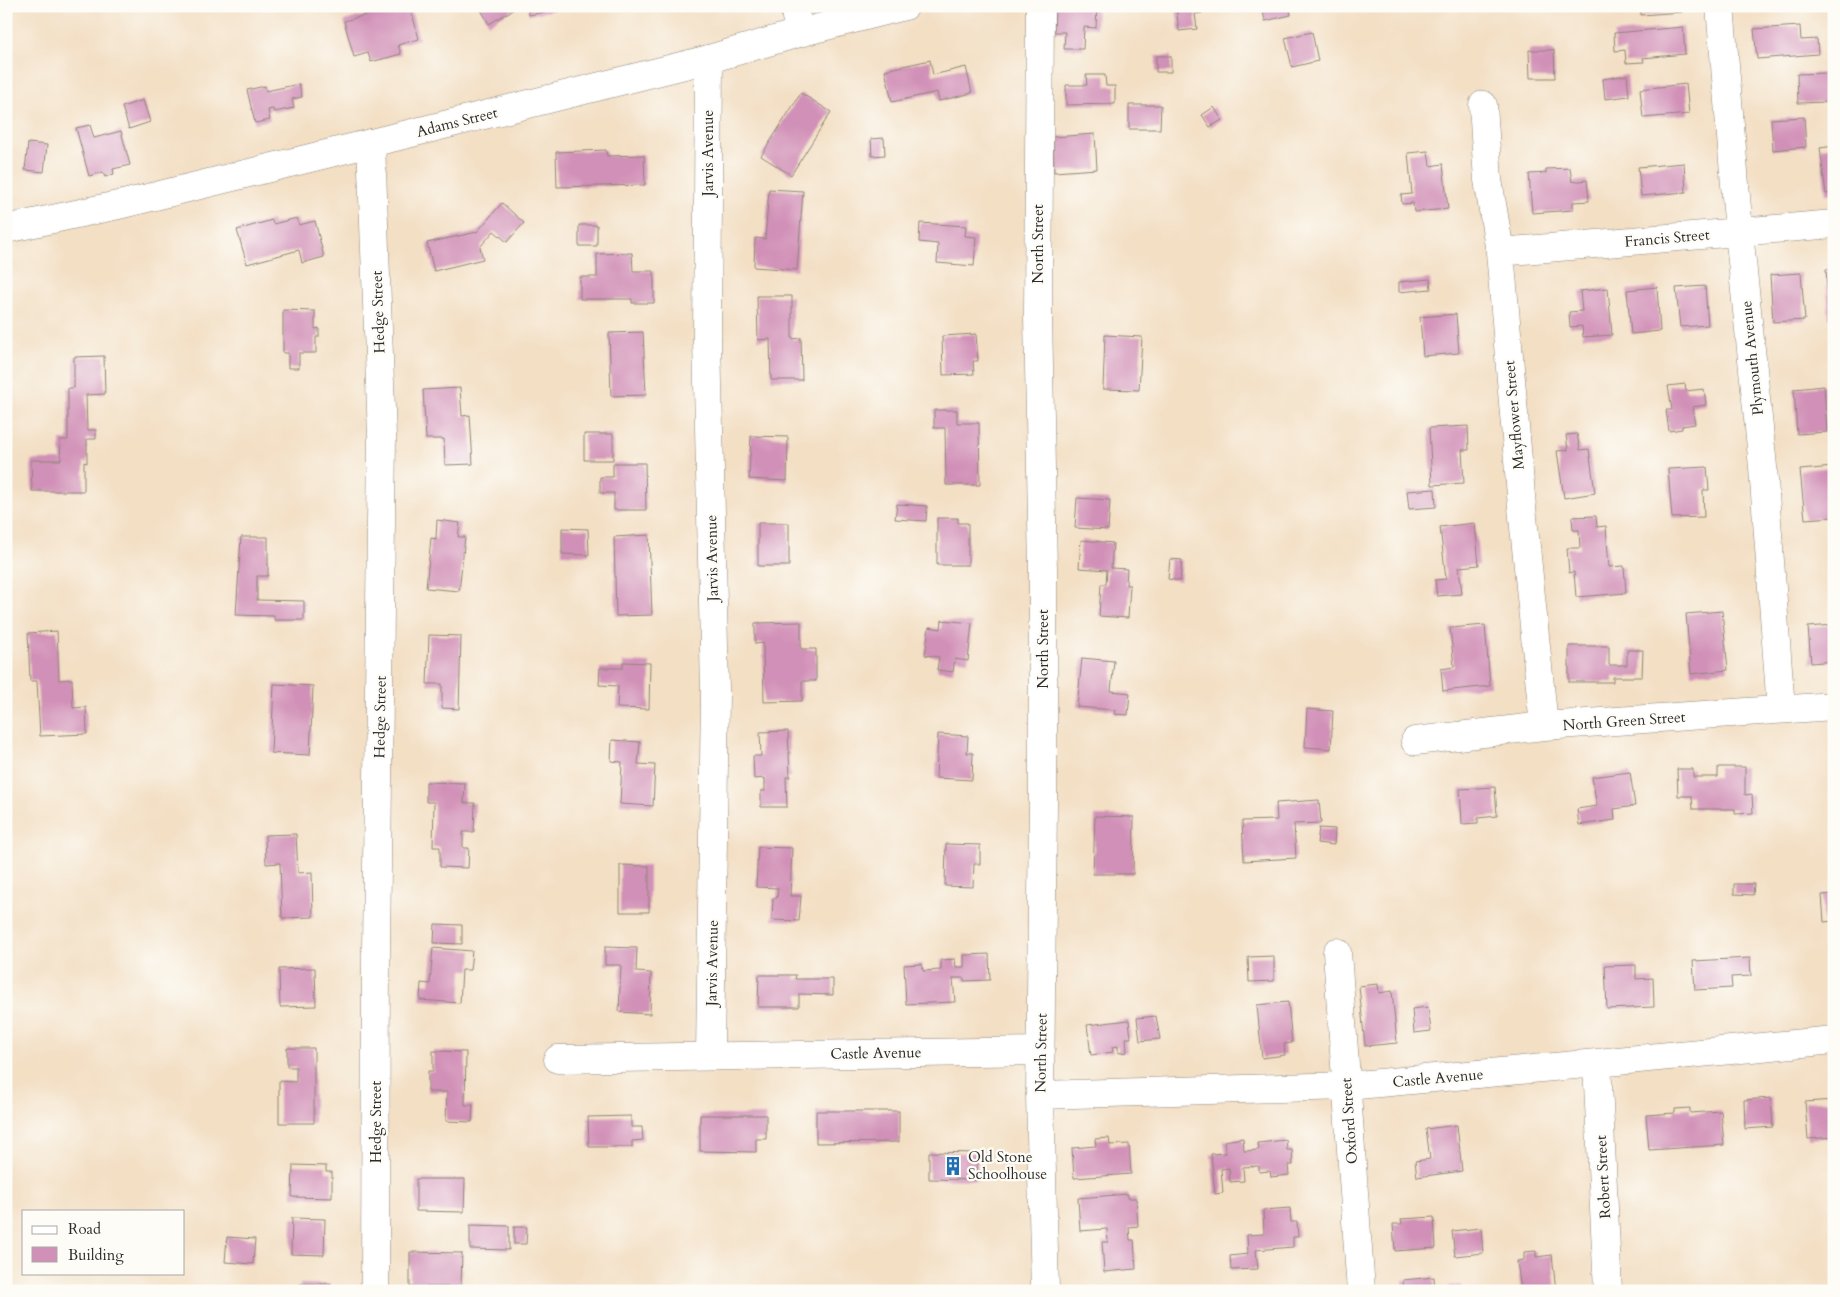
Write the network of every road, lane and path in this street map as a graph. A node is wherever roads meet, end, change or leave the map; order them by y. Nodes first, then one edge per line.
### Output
1 (794, 6) edge
2 (905, 6) edge
3 (1040, 6) edge
4 (1720, 6) edge
5 (799, 33) junction
6 (709, 59) junction
7 (1483, 105) dead end
8 (371, 144) junction
9 (1834, 224) edge
10 (6, 229) edge
11 (1739, 232) junction
12 (1500, 252) junction
13 (1834, 706) edge
14 (1781, 709) junction
15 (1544, 726) junction
16 (1415, 741) dead end
17 (1338, 952) dead end
18 (1834, 1040) edge
19 (1041, 1051) junction
20 (710, 1056) junction
21 (558, 1059) dead end
22 (1597, 1064) junction
23 (1346, 1086) junction
24 (1040, 1095) junction
25 (375, 1291) edge
26 (1045, 1291) edge
27 (1361, 1291) edge
28 (1608, 1291) edge

1 - 5 street
2 - 5 street, Adams Street
3 - 19 street, North Street
4 - 11 street, Plymouth Avenue
5 - 6 street, Adams Street
6 - 8 street, Adams Street
6 - 20 street, Jarvis Avenue
7 - 12 street, Mayflower Street
8 - 10 street, Adams Street
8 - 25 street, Hedge Street
9 - 11 street, Francis Street
11 - 12 street, Francis Street
11 - 14 street, Plymouth Avenue
12 - 15 street, Mayflower Street
13 - 14 street, North Green Street
14 - 15 street, North Green Street
15 - 16 street, North Green Street
17 - 23 street, Oxford Street
18 - 22 street, Castle Avenue
19 - 20 street, Castle Avenue
19 - 24 street, North Street
20 - 21 street, Castle Avenue
22 - 23 street, Castle Avenue
22 - 28 street, Robert Street
23 - 24 street, Castle Avenue
23 - 27 street, Oxford Street
24 - 26 street, North Street

